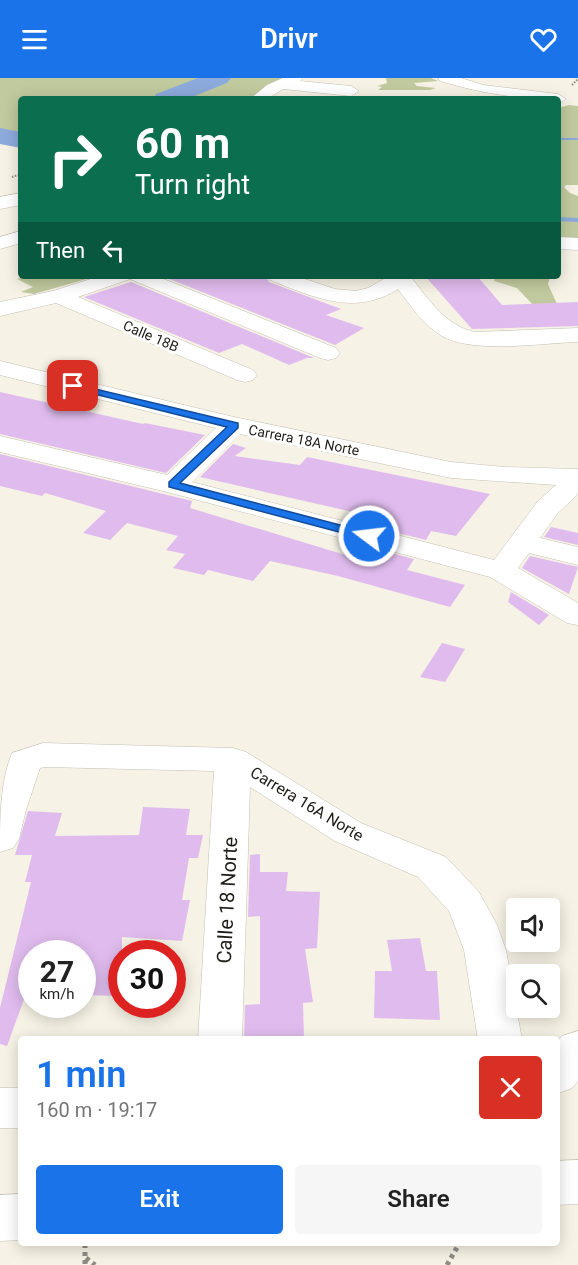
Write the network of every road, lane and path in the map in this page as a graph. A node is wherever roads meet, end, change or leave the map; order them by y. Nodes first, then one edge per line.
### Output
1 (445, 78) edge
2 (289, 81) edge
3 (351, 91) dead end
4 (262, 96) edge
5 (535, 96) edge
6 (561, 99) edge
7 (578, 102) edge
8 (18, 175) edge
9 (12, 177) dead end
10 (18, 200) edge
11 (0, 203) edge
12 (18, 238) edge
13 (0, 243) edge
14 (561, 243) edge
15 (578, 244) edge
16 (113, 279) edge
17 (145, 279) edge
18 (286, 279) edge
19 (397, 279) edge
20 (402, 279) edge
21 (58, 297) junction
22 (0, 309) edge
23 (578, 335) edge
24 (328, 353) dead end
25 (0, 368) edge
26 (245, 375) dead end
27 (234, 425) junction
28 (0, 444) edge
29 (578, 478) edge
30 (173, 485) junction
31 (548, 507) junction
32 (578, 513) edge
33 (521, 543) junction
34 (578, 556) edge
35 (501, 571) junction
36 (578, 616) edge
37 (233, 760) junction
38 (0, 839) edge
39 (220, 1036) edge
40 (499, 1036) edge
41 (578, 1049) edge
42 (560, 1070) edge
43 (0, 1108) edge
44 (18, 1108) edge
45 (578, 1182) edge
46 (560, 1183) edge
47 (18, 1217) edge
48 (0, 1218) edge
49 (458, 1246) edge
50 (85, 1261) edge
51 (95, 1265) edge
52 (447, 1265) edge

1 - 5 street
2 - 3 street
2 - 4 street
6 - 7 street
8 - 9 path
10 - 11 street
12 - 13 street
14 - 15 street
16 - 21 street
17 - 24 street
18 - 19 street
20 - 23 street
21 - 22 street
21 - 26 street, Calle 18B
25 - 27 street, Carrera 18A Norte
27 - 29 street, Carrera 18A Norte
27 - 30 street
28 - 30 street
29 - 31 street
30 - 35 street
31 - 32 street
31 - 33 street
33 - 34 street
33 - 35 street
35 - 36 street
37 - 38 street, Carrera 16A Norte
37 - 39 street, Calle 18 Norte
37 - 40 street, Carrera 16A Norte
41 - 42 street
43 - 44 street
45 - 46 street
47 - 48 street
49 - 52 path
50 - 51 path

